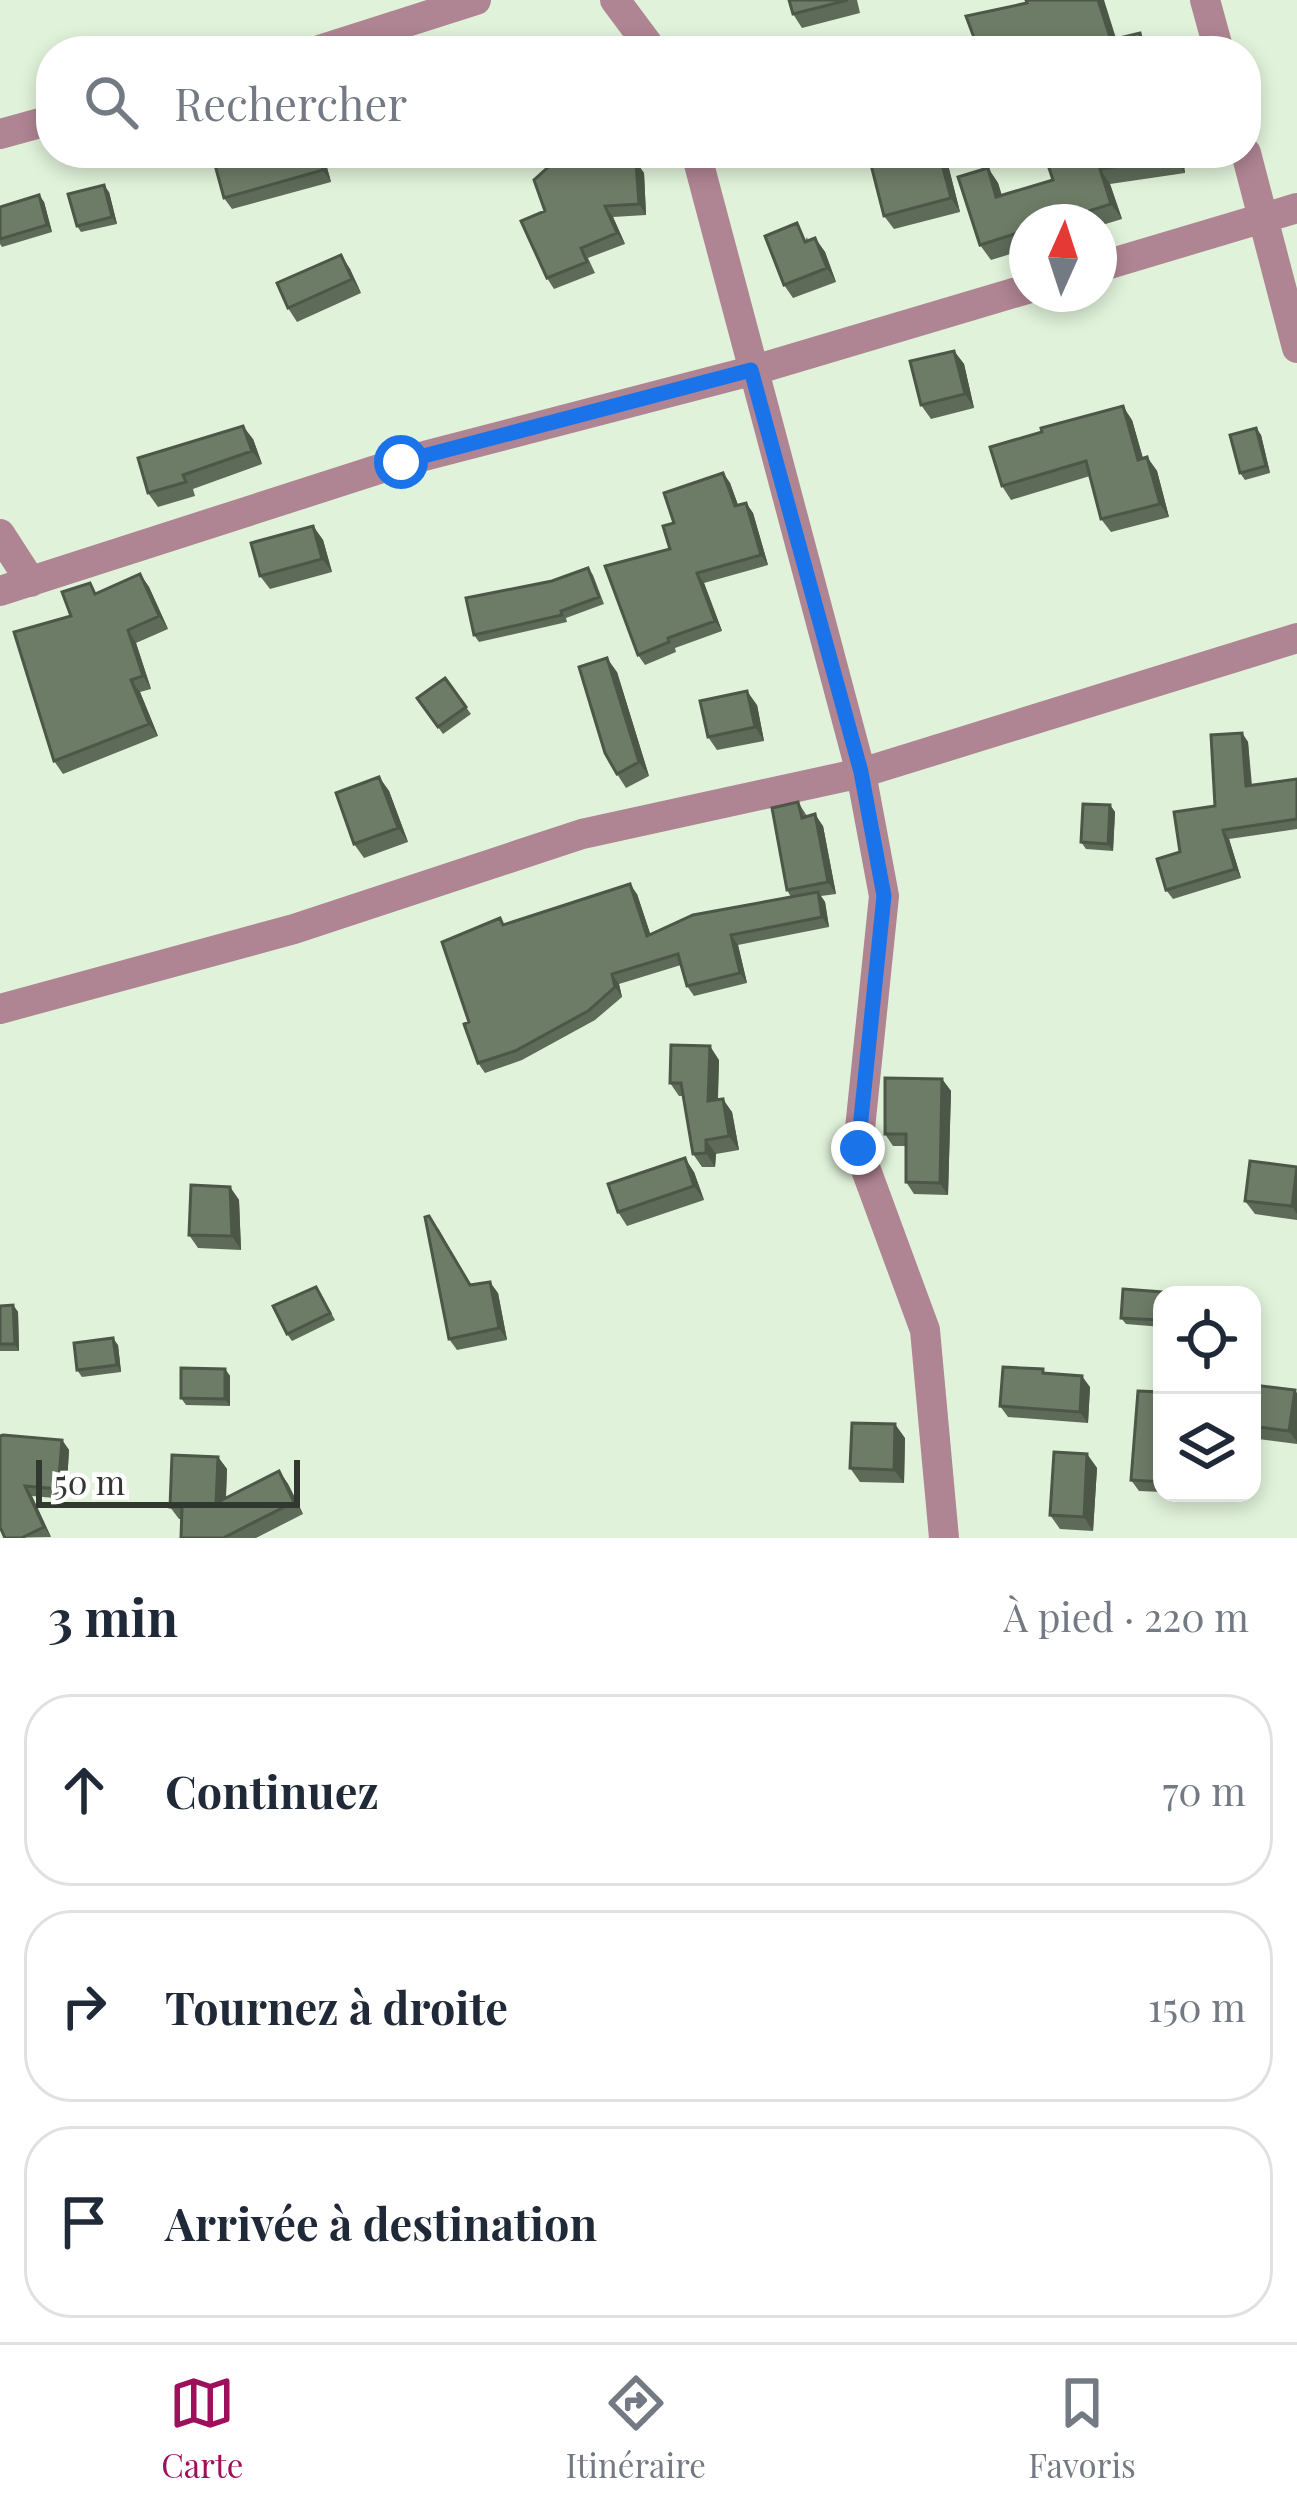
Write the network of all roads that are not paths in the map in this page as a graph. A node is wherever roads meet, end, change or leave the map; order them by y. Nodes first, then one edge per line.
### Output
1 (476, 0) edge
2 (615, 0) edge
3 (1205, 0) edge
4 (363, 36) edge
5 (642, 36) edge
6 (1215, 36) edge
7 (36, 124) edge
8 (0, 134) edge
9 (700, 168) edge
10 (1250, 168) edge
11 (1297, 208) edge
12 (1263, 219) junction
13 (1117, 262) edge
14 (1009, 294) edge
15 (1297, 348) edge
16 (751, 370) junction
17 (0, 534) edge
18 (31, 582) junction
19 (0, 591) edge
20 (1297, 638) edge
21 (861, 772) junction
22 (0, 1009) edge
23 (944, 1538) edge

1 - 4 street
2 - 5 street
3 - 6 street
7 - 8 street
9 - 16 street
10 - 12 street
11 - 12 street
12 - 13 street
12 - 15 street
14 - 16 street
16 - 18 street
16 - 21 street
17 - 18 street
18 - 19 street
20 - 21 street
21 - 22 street
21 - 23 street

